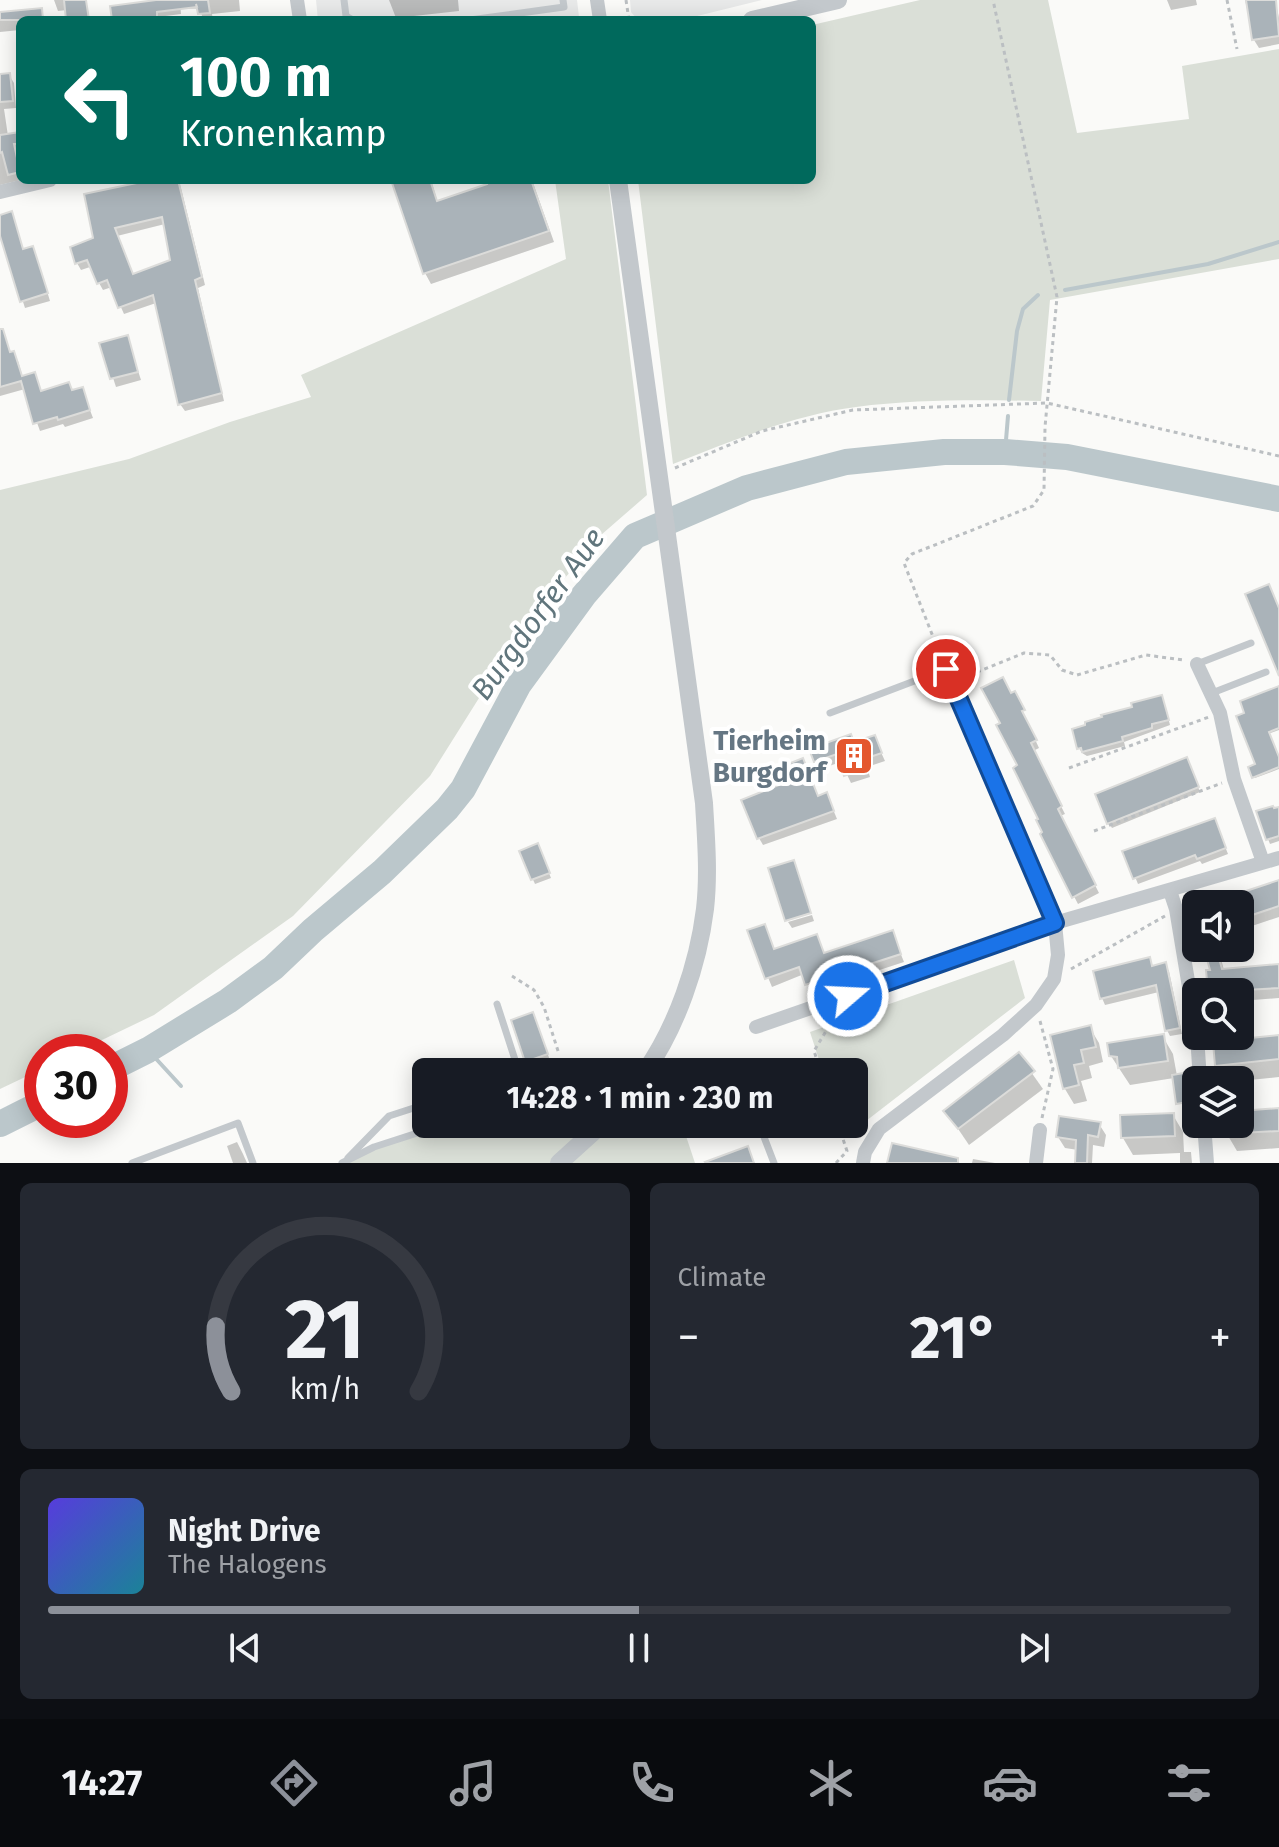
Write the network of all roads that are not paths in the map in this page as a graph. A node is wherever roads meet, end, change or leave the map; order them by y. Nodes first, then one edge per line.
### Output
1 (563, 0) edge
2 (838, 0) edge
3 (793, 5) edge
4 (499, 16) edge
5 (763, 16) edge
6 (33, 184) edge
7 (619, 184) edge
8 (0, 192) edge
9 (1251, 643) dead end
10 (1197, 664) joint
11 (946, 669) joint
12 (1266, 672) dead end
13 (1211, 693) junction
14 (830, 713) dead end
15 (1279, 858) edge
16 (1263, 862) junction
17 (1170, 891) junction
18 (1055, 923) junction
19 (1188, 978) edge
20 (497, 1004) dead end
21 (756, 1027) dead end
22 (514, 1058) edge
23 (653, 1058) edge
24 (412, 1109) edge
25 (1040, 1130) road end
26 (412, 1135) edge
27 (587, 1138) edge
28 (764, 1138) edge
29 (1205, 1138) edge
30 (132, 1163) edge
31 (253, 1163) edge
32 (559, 1163) edge
33 (774, 1163) edge
34 (863, 1163) edge
35 (1036, 1163) edge
36 (1207, 1163) edge

1 - 4 lane
2 - 3 street
3 - 5 street
6 - 8 street
7 - 23 street
9 - 10 lane
10 - 13 street
11 - 14 lane
11 - 18 street
12 - 13 lane
13 - 16 street
15 - 16 street
16 - 17 street
17 - 18 street
17 - 19 street
18 - 21 street
18 - 34 street
20 - 22 lane
24 - 26 lane
25 - 35 street
27 - 32 street
28 - 33 lane
29 - 36 street
30 - 31 lane

